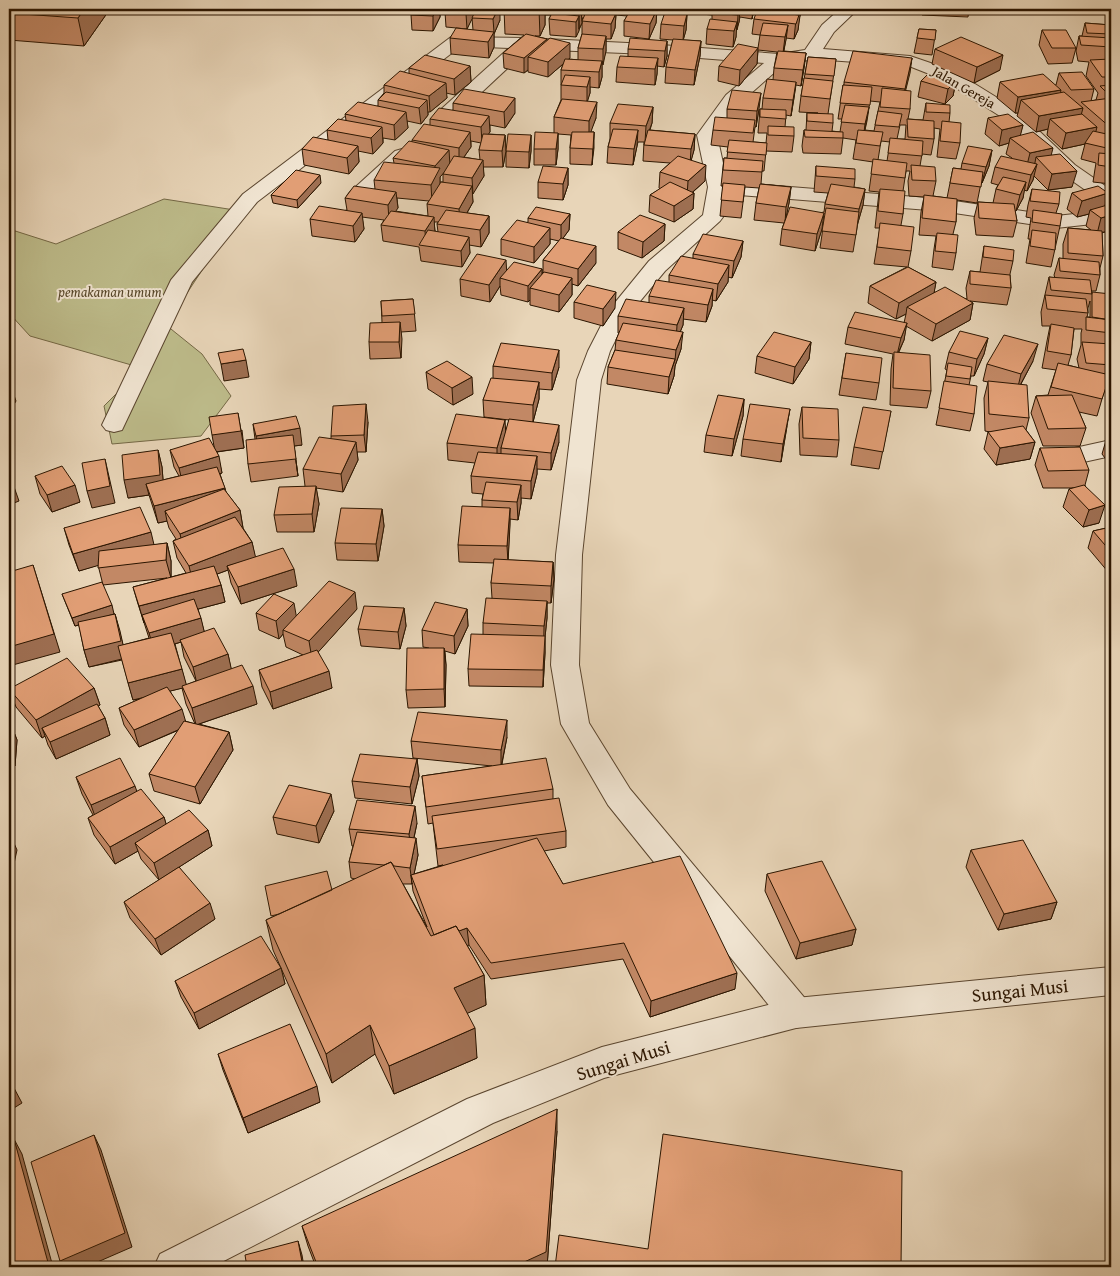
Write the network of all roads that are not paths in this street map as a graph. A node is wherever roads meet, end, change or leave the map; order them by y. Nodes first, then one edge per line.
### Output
1 (850, 9) edge
2 (526, 43) junction
3 (815, 54) junction
4 (779, 59) junction
5 (430, 130) edge
6 (416, 143) edge
7 (718, 187) junction
8 (357, 196) edge
9 (1111, 199) edge
10 (1111, 216) edge
11 (114, 425) dead end
12 (1111, 448) edge
13 (1070, 457) edge
14 (1111, 981) edge
15 (796, 1013) junction
16 (173, 1267) edge

1 - 3 street
2 - 4 street, Jalan Gereja
2 - 5 street
2 - 11 street, Jalan Gereja
3 - 4 street, Jalan Gereja
3 - 9 street, Jalan Gereja
4 - 7 street
6 - 8 street
7 - 10 street
7 - 15 street
12 - 13 street
14 - 15 street, Sungai Musi
15 - 16 street, Sungai Musi

